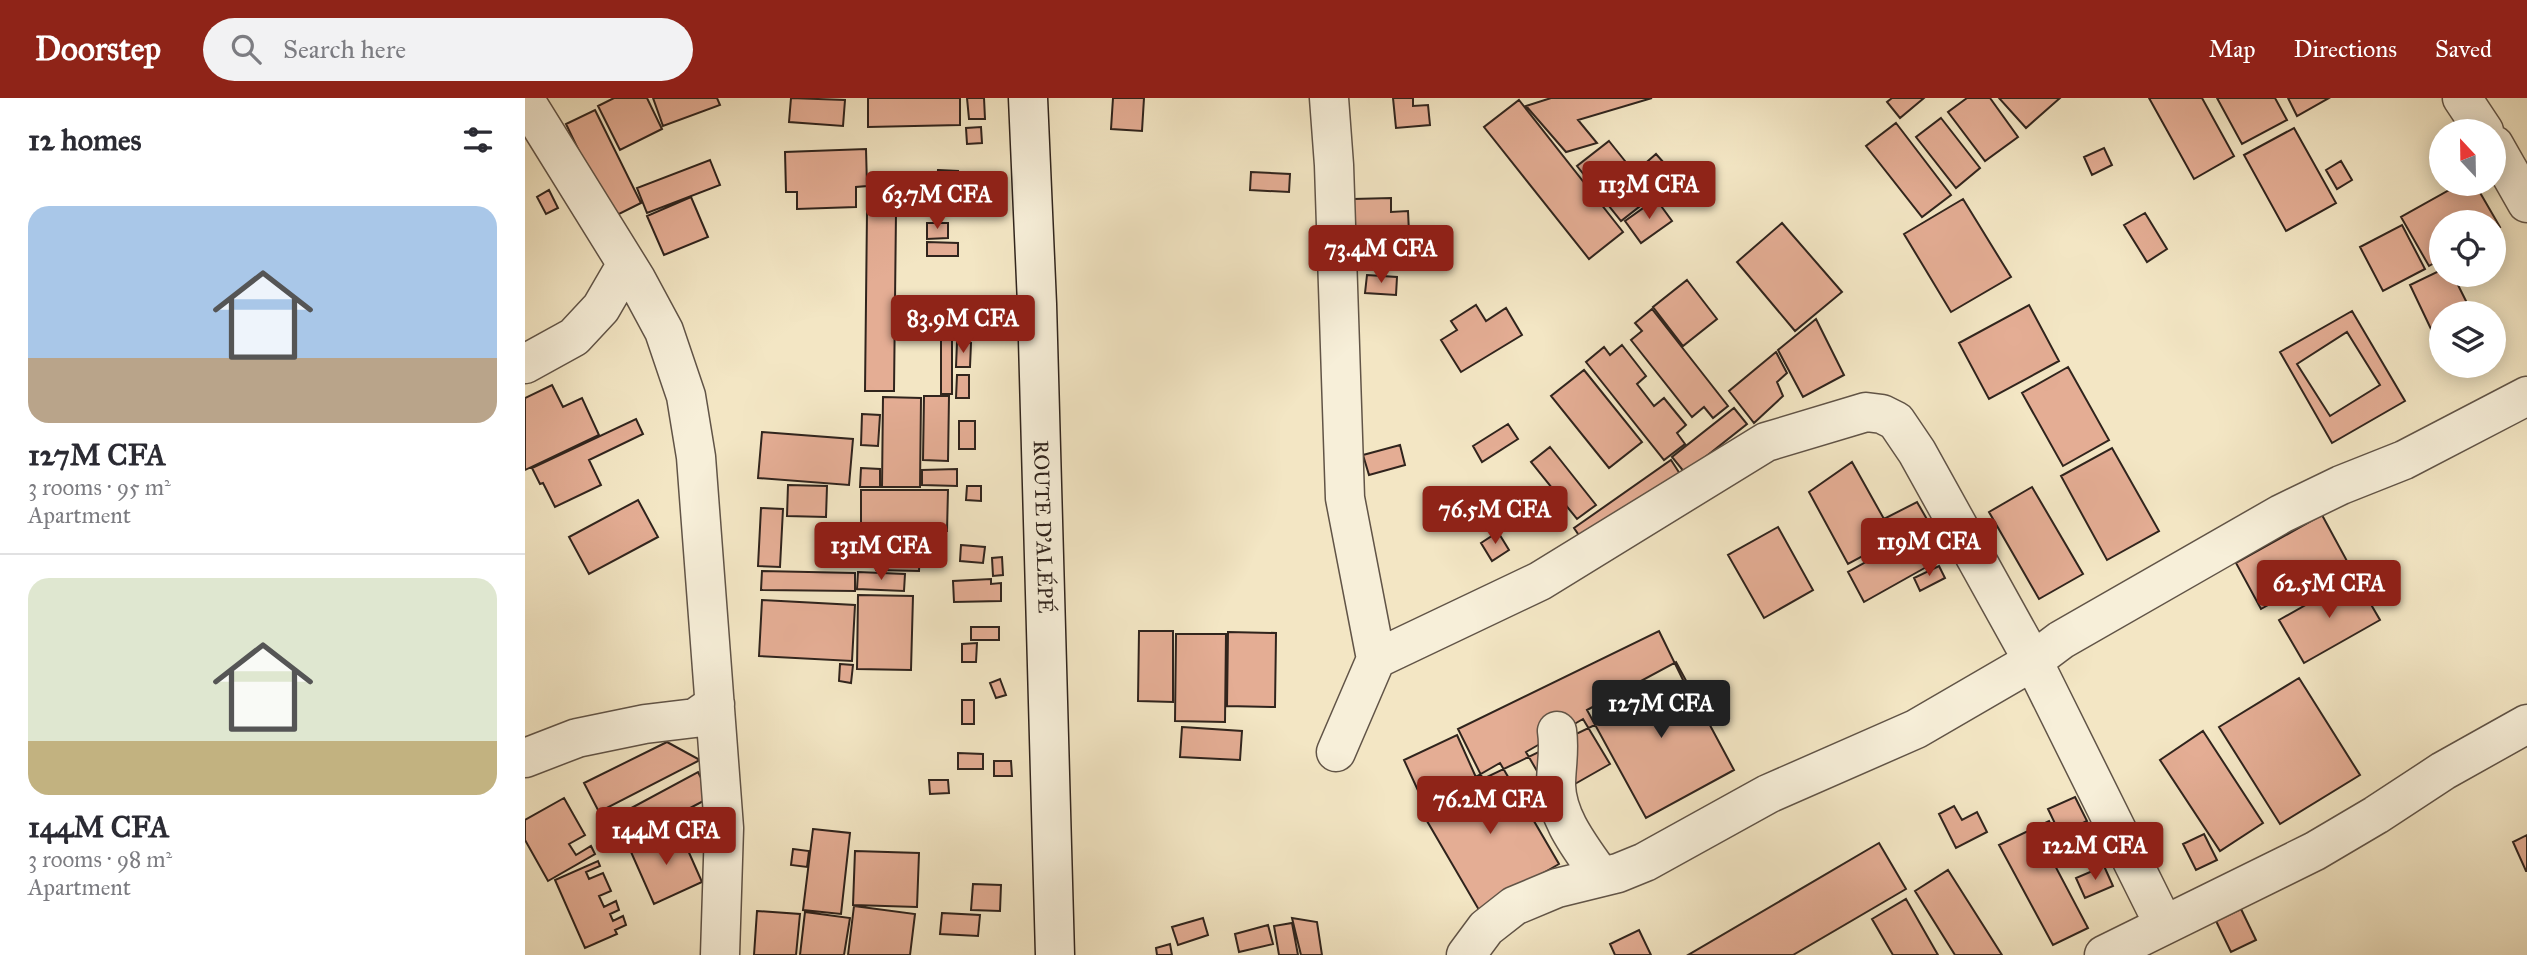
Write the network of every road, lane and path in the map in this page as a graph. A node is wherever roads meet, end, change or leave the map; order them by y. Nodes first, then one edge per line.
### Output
1 (1028, 98) edge
2 (1329, 98) edge
3 (2462, 98) edge
4 (525, 100) edge
5 (2476, 119) edge
6 (2506, 166) edge
7 (2527, 203) edge
8 (626, 265) junction
9 (525, 364) edge
10 (2527, 396) edge
11 (1376, 659) junction
12 (2033, 661) junction
13 (715, 704) junction
14 (2527, 724) edge
15 (1557, 731) dead end
16 (1336, 752) dead end
17 (525, 758) edge
18 (1601, 877) junction
19 (2164, 925) junction
20 (720, 955) edge
21 (1055, 955) edge
22 (1466, 955) edge
23 (2104, 955) edge

1 - 21 street, ROUTE D'ALÉPÉ
2 - 11 street
3 - 5 street
4 - 8 street
6 - 7 street
8 - 9 street
8 - 13 street
10 - 12 street
11 - 12 street
11 - 16 street
12 - 18 street
12 - 19 street
13 - 17 street
13 - 20 street
14 - 19 street
15 - 18 street
18 - 22 street
19 - 23 street

